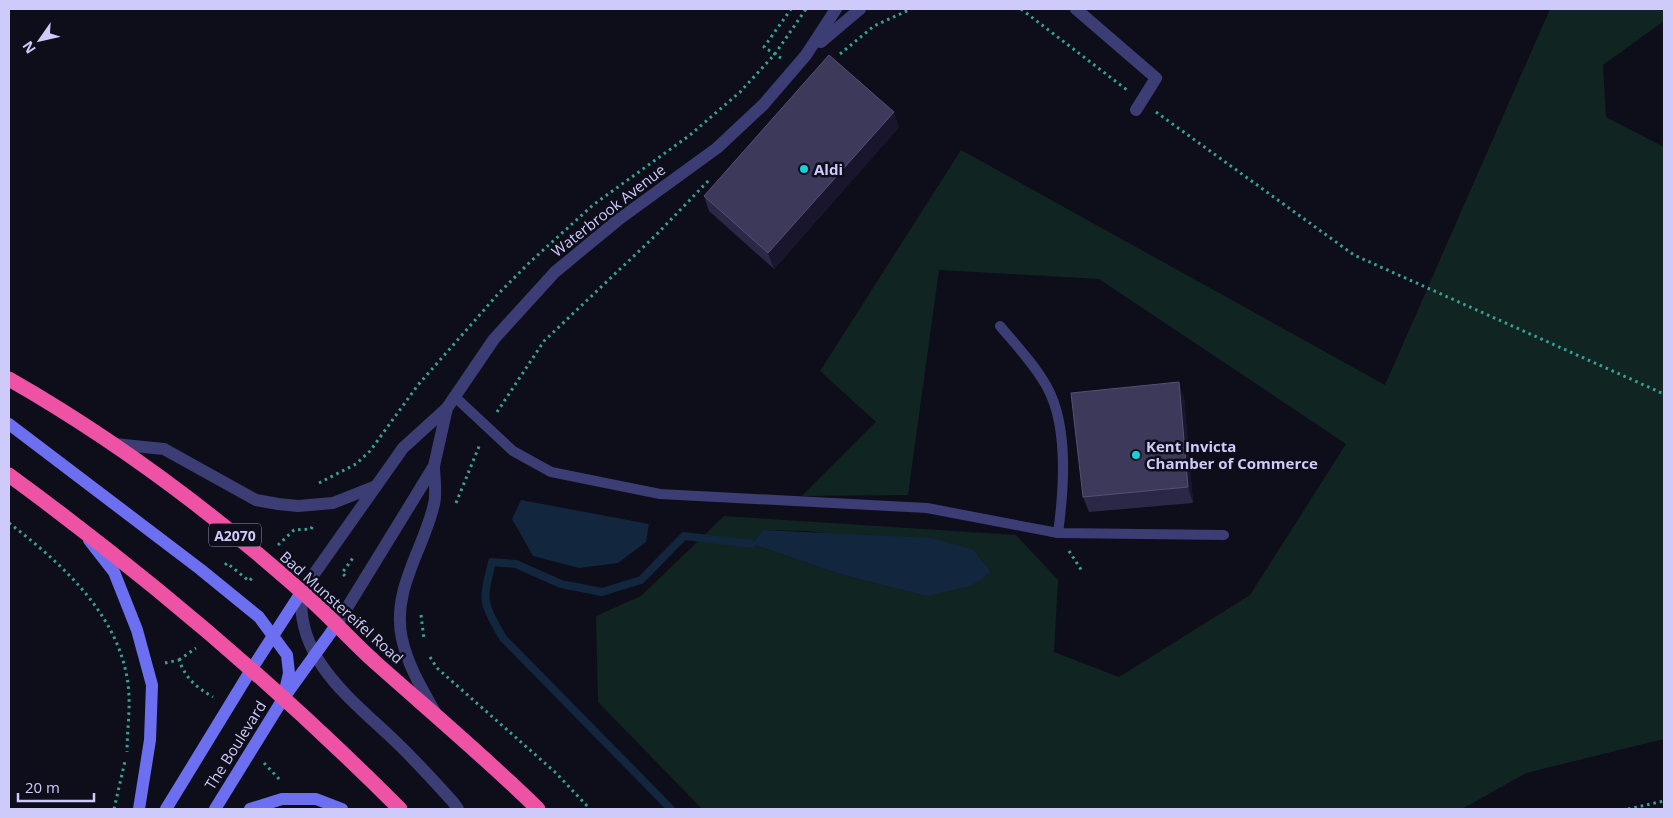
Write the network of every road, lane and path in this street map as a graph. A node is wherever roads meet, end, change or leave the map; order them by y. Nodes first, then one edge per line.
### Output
1 (791, 9) edge
2 (806, 9) edge
3 (836, 9) edge
4 (860, 9) edge
5 (911, 9) edge
6 (1021, 9) edge
7 (1076, 9) edge
8 (806, 55) junction
9 (837, 56) dead end
10 (1138, 106) junction
11 (717, 172) dead end
12 (1000, 326) dead end
13 (9, 380) edge
14 (1664, 394) edge
15 (454, 396) junction
16 (447, 408) junction
17 (9, 424) edge
18 (487, 427) junction
19 (111, 444) junction
20 (434, 466) junction
21 (9, 475) edge
22 (376, 486) junction
23 (454, 506) dead end
24 (9, 524) edge
25 (83, 531) junction
26 (1058, 533) junction
27 (1224, 535) dead end
28 (302, 591) junction
29 (421, 610) dead end
30 (336, 624) junction
31 (273, 636) junction
32 (424, 643) dead end
33 (314, 655) junction
34 (428, 655) dead end
35 (250, 670) junction
36 (283, 699) junction
37 (440, 720) junction
38 (1664, 801) edge
39 (114, 809) edge
40 (139, 809) edge
41 (166, 809) edge
42 (215, 809) edge
43 (250, 809) edge
44 (342, 809) edge
45 (400, 809) edge
46 (458, 809) edge
47 (538, 809) edge
48 (590, 809) edge
49 (1628, 809) edge

1 - 2 path
3 - 8 street, Waterbrook Avenue
4 - 8 street, Waterbrook Avenue
5 - 9 path
6 - 10 path
7 - 10 street
8 - 15 street, Waterbrook Avenue
10 - 14 path
11 - 18 path
12 - 26 lane
13 - 19 highway, Bad Munstereifel Road / A2070
15 - 16 street, Waterbrook Avenue
15 - 18 lane
16 - 20 street, Waterbrook Avenue
16 - 22 street, Waterbrook Avenue
17 - 31 street
18 - 23 path
18 - 26 lane
19 - 22 street
19 - 28 highway, Bad Munstereifel Road / A2070
20 - 30 street, Waterbrook Avenue
20 - 37 street, Waterbrook Avenue
21 - 25 highway
22 - 28 street, Waterbrook Avenue
24 - 39 path
25 - 35 highway
25 - 40 street
26 - 27 lane
28 - 30 highway, Bad Munstereifel Road / A2070
28 - 31 street, The Boulevard
28 - 33 street
29 - 32 path
30 - 33 street, The Boulevard
30 - 37 highway, Bad Munstereifel Road / A2070
31 - 35 street, The Boulevard
31 - 36 street
33 - 36 street, The Boulevard
33 - 46 street
34 - 48 path
35 - 36 highway
35 - 41 street, The Boulevard
36 - 42 street, The Boulevard
36 - 45 highway
37 - 47 highway, Bad Munstereifel Road / A2070
38 - 49 path
43 - 44 street

